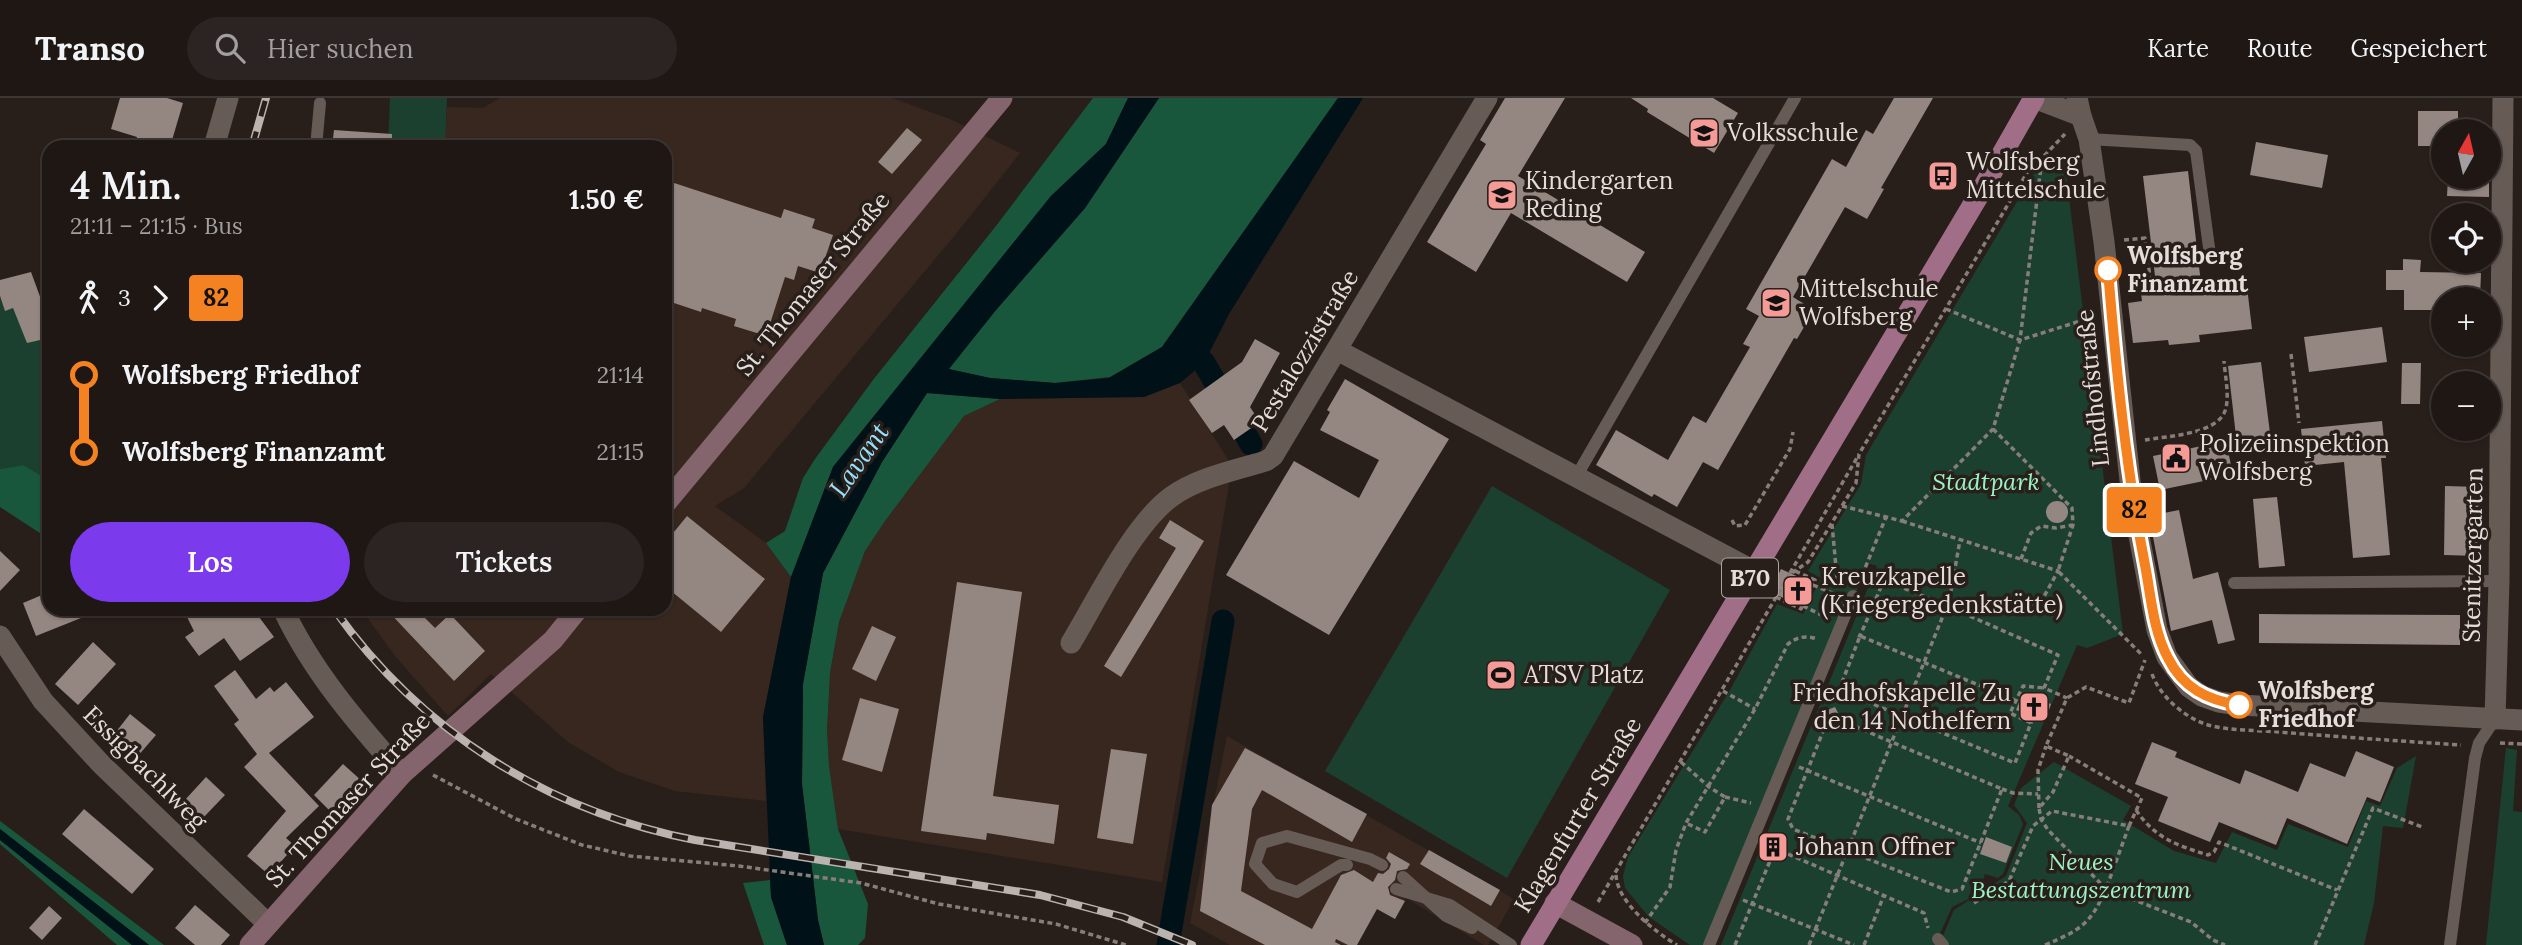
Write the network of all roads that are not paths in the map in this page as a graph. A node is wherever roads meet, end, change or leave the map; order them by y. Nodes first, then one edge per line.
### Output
1 (228, 98) edge
2 (1002, 98) edge
3 (1487, 98) edge
4 (1796, 98) edge
5 (2034, 98) edge
6 (2503, 98) edge
7 (320, 103) dead end
8 (2079, 107) edge
9 (2089, 139) junction
10 (216, 140) edge
11 (317, 140) edge
12 (2210, 254) dead end
13 (1337, 350) junction
14 (1576, 477) junction
15 (672, 490) edge
16 (1754, 571) junction
17 (2499, 581) junction
18 (2234, 583) dead end
19 (1853, 596) road end
20 (286, 616) edge
21 (572, 616) edge
22 (0, 636) edge
23 (1071, 643) dead end
24 (2495, 719) junction
25 (2522, 720) edge
26 (402, 775) junction
27 (1347, 865) dead end
28 (1382, 865) dead end
29 (1403, 877) dead end
30 (1396, 889) dead end
31 (1428, 899) junction
32 (1555, 903) junction
33 (268, 924) junction
34 (1507, 943) edge
35 (250, 945) edge
36 (1531, 945) edge
37 (1632, 945) edge
38 (1709, 945) edge
39 (2450, 945) edge

1 - 10 street
2 - 15 main road, St. Thomaser Straße
3 - 13 street, Pestalozzistraße
4 - 14 lane
5 - 8 street
5 - 16 main road, Klagenfurter Straße / B70
6 - 17 street, Stenitzergarten
7 - 11 lane
8 - 9 street, Lindhofstraße
9 - 12 lane
9 - 24 street, Lindhofstraße
13 - 14 street
13 - 23 street, Pestalozzistraße
14 - 16 street
16 - 32 main road, Klagenfurter Straße / B70
17 - 18 lane
17 - 24 street, Stenitzergarten
19 - 38 lane
20 - 26 street
21 - 26 main road, St. Thomaser Straße
22 - 33 street, Essigbachlweg
24 - 25 street, Lindhofstraße
24 - 39 lane
26 - 33 main road, St. Thomaser Straße
27 - 28 lane
29 - 31 lane
30 - 31 lane
31 - 34 lane
32 - 36 main road, Klagenfurter Straße / B70
32 - 37 main road
33 - 35 main road, St. Thomaser Straße

